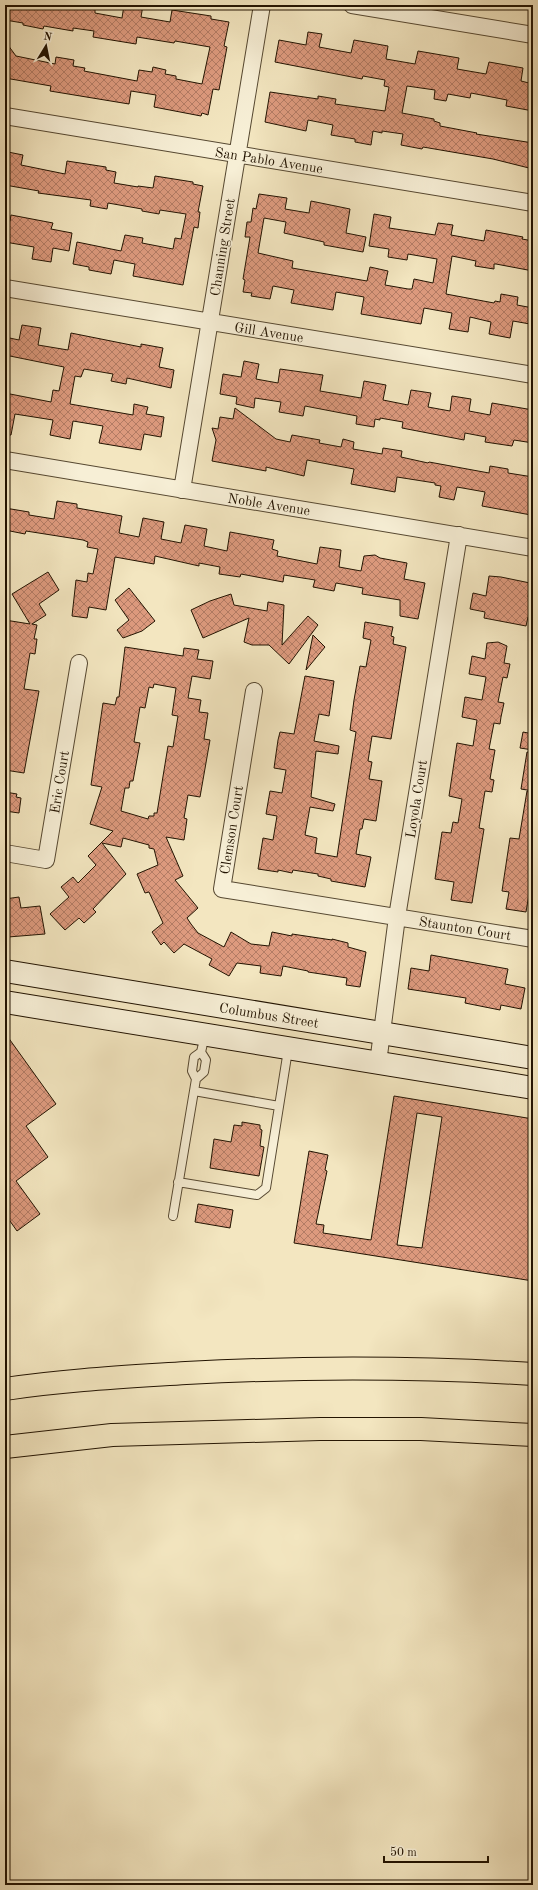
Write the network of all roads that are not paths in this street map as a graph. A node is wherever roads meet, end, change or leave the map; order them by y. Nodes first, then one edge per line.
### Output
1 (262, 5) edge
2 (352, 5) edge
3 (533, 35) edge
4 (5, 116) edge
5 (238, 155) junction
6 (533, 203) edge
7 (5, 288) edge
8 (210, 322) junction
9 (533, 375) edge
10 (5, 460) edge
11 (182, 490) junction
12 (459, 535) junction
13 (533, 548) edge
14 (79, 663) dead end
15 (254, 691) dead end
16 (5, 853) edge
17 (397, 917) junction
18 (533, 939) edge
19 (5, 971) edge
20 (5, 1002) edge
21 (382, 1033) junction
22 (203, 1043) junction
23 (288, 1048) junction
24 (533, 1058) edge
25 (378, 1063) junction
26 (196, 1079) junction
27 (533, 1088) edge
28 (194, 1091) junction
29 (279, 1106) junction
30 (178, 1182) junction
31 (173, 1216) dead end
32 (533, 1374) edge
33 (5, 1389) edge
34 (533, 1435) edge
35 (5, 1447) edge

1 - 5 street, Channing Street
2 - 3 street
4 - 5 street, San Pablo Avenue
5 - 6 street, San Pablo Avenue
5 - 8 street, Channing Street
7 - 8 street, Gill Avenue
8 - 9 street, Gill Avenue
8 - 11 street, Channing Street
10 - 11 street, Noble Avenue
11 - 12 street, Noble Avenue
12 - 13 street, Noble Avenue
12 - 17 street, Loyola Court
14 - 16 street, Eric Court
15 - 17 street, Clemson Court
17 - 18 street, Staunton Court
17 - 21 street, Loyola Court
19 - 21 main road, Columbus Street
20 - 22 main road
21 - 24 main road, Columbus Street
21 - 25 street, Loyola Court
22 - 23 main road
22 - 26 lane
22 - 26 lane
23 - 25 main road
23 - 29 lane
25 - 27 main road
26 - 28 lane
28 - 29 lane
28 - 30 lane
29 - 30 lane
30 - 31 lane
32 - 33 highway
34 - 35 highway

